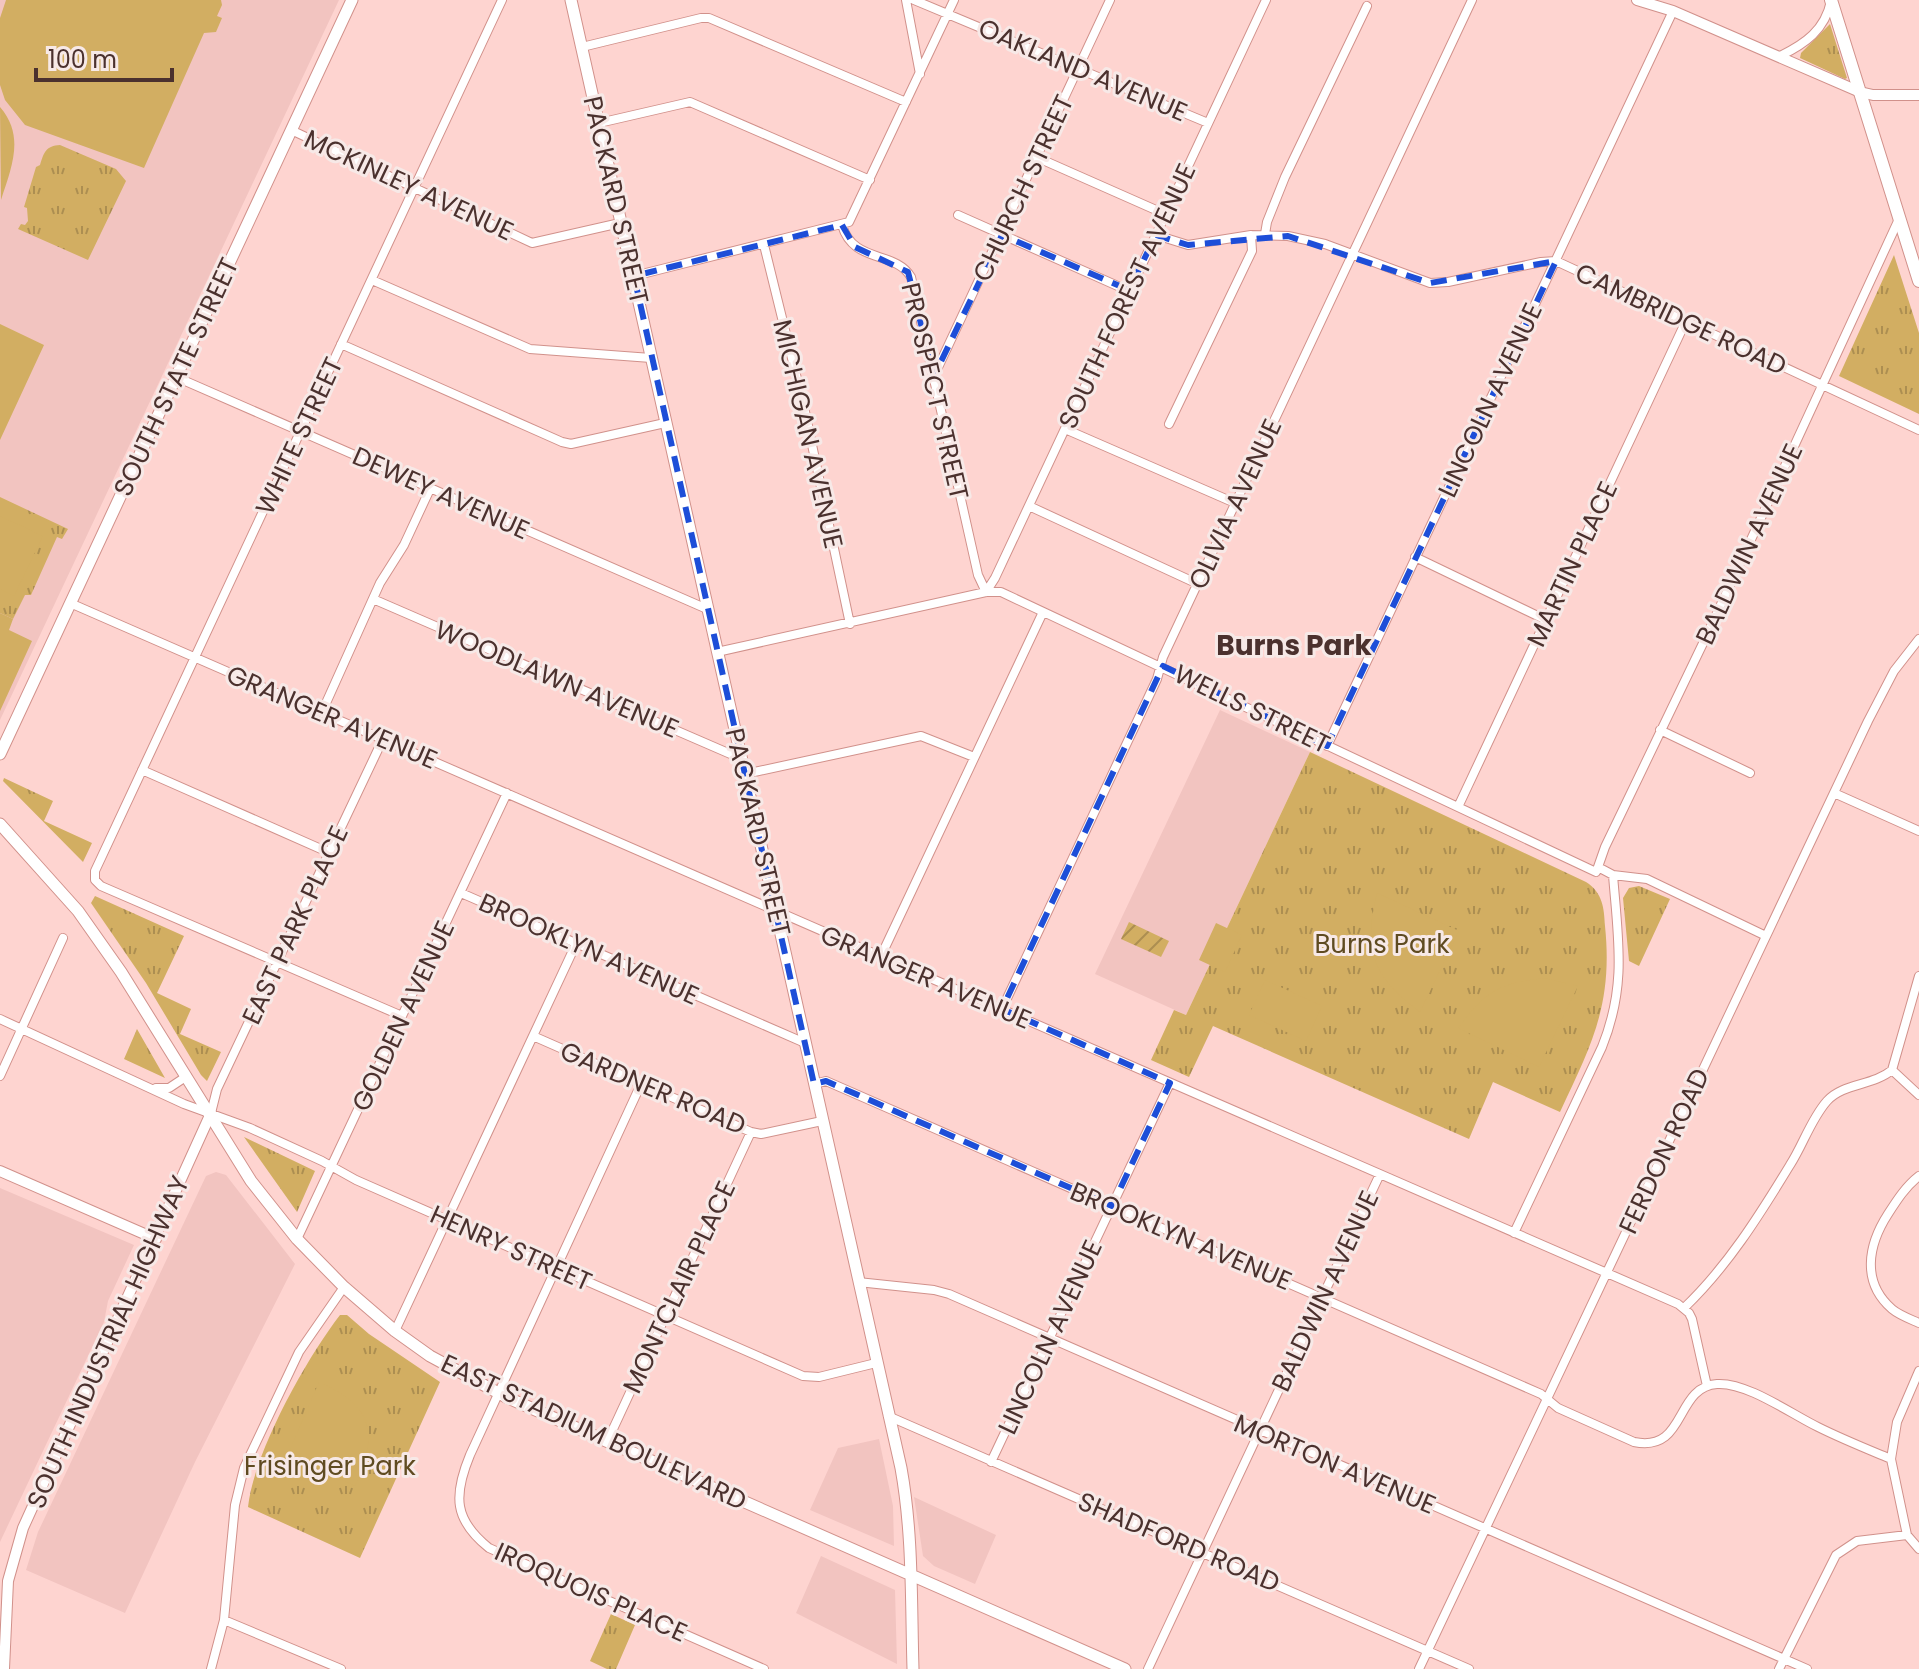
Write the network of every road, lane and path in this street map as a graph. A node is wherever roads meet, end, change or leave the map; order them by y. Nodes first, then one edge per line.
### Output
1 (352, 0) edge
2 (502, 0) edge
3 (571, 0) edge
4 (906, 0) edge
5 (914, 0) edge
6 (954, 0) edge
7 (1110, 0) edge
8 (1266, 0) edge
9 (1472, 0) edge
10 (1637, 0) edge
11 (1831, 0) edge
12 (1367, 6) dead end
13 (1673, 11) junction
14 (948, 13) junction
15 (582, 47) junction
16 (1780, 56) junction
17 (1078, 68) junction
18 (920, 74) junction
19 (1860, 92) junction
20 (1919, 95) edge
21 (906, 102) junction
22 (599, 123) junction
23 (1208, 123) junction
24 (291, 130) junction
25 (1036, 157) junction
26 (870, 180) junction
27 (414, 188) junction
28 (1165, 214) junction
29 (958, 215) dead end
30 (1899, 219) junction
31 (620, 223) junction
32 (842, 225) junction
33 (1265, 234) junction
34 (1002, 235) junction
35 (1156, 235) junction
36 (1251, 235) junction
37 (764, 245) junction
38 (1352, 254) junction
39 (1556, 261) junction
40 (634, 276) junction
41 (372, 280) junction
42 (1919, 281) edge
43 (1129, 291) junction
44 (1686, 321) junction
45 (341, 344) junction
46 (651, 358) junction
47 (934, 376) junction
48 (176, 377) junction
49 (1823, 385) junction
50 (665, 423) junction
51 (1169, 424) dead end
52 (1065, 429) junction
53 (1919, 430) edge
54 (301, 431) junction
55 (430, 489) junction
56 (1235, 503) junction
57 (1029, 506) junction
58 (1415, 557) junction
59 (1198, 584) junction
60 (986, 592) junction
61 (373, 599) junction
62 (70, 603) junction
63 (707, 609) junction
64 (1043, 612) junction
65 (1546, 620) junction
66 (850, 624) junction
67 (1919, 639) edge
68 (717, 652) junction
69 (195, 657) junction
70 (1161, 665) junction
71 (322, 712) junction
72 (1660, 730) junction
73 (383, 739) junction
74 (1327, 746) junction
75 (0, 754) edge
76 (974, 757) junction
77 (742, 759) junction
78 (142, 770) junction
79 (1750, 773) dead end
80 (745, 774) junction
81 (507, 793) junction
82 (1834, 793) junction
83 (1458, 807) junction
84 (0, 824) edge
85 (1919, 831) edge
86 (330, 853) junction
87 (1598, 867) junction
88 (1613, 875) junction
89 (461, 893) junction
90 (776, 912) junction
91 (1766, 936) junction
92 (63, 938) dead end
93 (576, 944) junction
94 (881, 956) junction
95 (278, 962) junction
96 (1919, 976) edge
97 (1002, 1009) junction
98 (402, 1016) junction
99 (0, 1019) edge
100 (22, 1029) junction
101 (533, 1036) junction
102 (805, 1043) junction
103 (1892, 1070) junction
104 (0, 1076) edge
105 (187, 1076) junction
106 (1170, 1083) junction
107 (641, 1084) junction
108 (814, 1084) junction
109 (151, 1087) junction
110 (1919, 1095) edge
111 (211, 1113) junction
112 (822, 1121) junction
113 (751, 1132) junction
114 (332, 1167) junction
115 (0, 1171) edge
116 (1380, 1174) junction
117 (1919, 1176) edge
118 (1112, 1206) junction
119 (448, 1220) junction
120 (1514, 1233) junction
121 (156, 1239) junction
122 (297, 1239) junction
123 (557, 1268) junction
124 (1606, 1273) junction
125 (858, 1282) junction
126 (344, 1287) junction
127 (1323, 1297) junction
128 (1684, 1308) junction
129 (666, 1315) junction
130 (1919, 1323) edge
131 (395, 1331) junction
132 (1049, 1339) junction
133 (876, 1363) junction
134 (1919, 1371) edge
135 (1707, 1386) junction
136 (498, 1393) junction
137 (1547, 1399) junction
138 (888, 1416) junction
139 (1260, 1431) junction
140 (607, 1442) junction
141 (1891, 1459) junction
142 (991, 1462) junction
143 (1486, 1529) junction
144 (1907, 1535) junction
145 (1919, 1549) edge
146 (1204, 1553) junction
147 (910, 1575) junction
148 (224, 1620) junction
149 (1427, 1651) junction
150 (1784, 1659) junction
151 (4, 1669) edge
152 (211, 1669) edge
153 (341, 1669) edge
154 (764, 1669) edge
155 (913, 1669) edge
156 (1125, 1669) edge
157 (1148, 1669) edge
158 (1419, 1669) edge
159 (1469, 1669) edge
160 (1779, 1669) edge
161 (1807, 1669) edge

1 - 24 main road, SOUTH STATE STREET
2 - 27 street, WHITE STREET
3 - 15 main road, PACKARD STREET
4 - 18 street
5 - 14 street, OAKLAND AVENUE
6 - 14 street
7 - 17 street, CHURCH STREET
8 - 23 street, SOUTH FOREST AVENUE
9 - 38 street, OLIVIA AVENUE
10 - 13 street
11 - 16 street
11 - 19 main road
12 - 33 street
13 - 16 street
13 - 39 street, LINCOLN AVENUE
14 - 17 street, OAKLAND AVENUE
14 - 18 street
15 - 21 street
15 - 22 main road, PACKARD STREET
16 - 19 street
17 - 23 street, OAKLAND AVENUE
17 - 25 street, CHURCH STREET
18 - 21 street
19 - 20 street
19 - 30 main road
21 - 26 street
22 - 26 street
22 - 31 main road, PACKARD STREET
23 - 28 street, SOUTH FOREST AVENUE
24 - 27 street, MCKINLEY AVENUE
24 - 48 main road, SOUTH STATE STREET
25 - 28 street
25 - 34 street, CHURCH STREET
26 - 32 street
27 - 31 street, MCKINLEY AVENUE
27 - 41 street, WHITE STREET
28 - 35 street, SOUTH FOREST AVENUE
29 - 34 street
30 - 42 main road
30 - 49 street, BALDWIN AVENUE
31 - 40 main road, PACKARD STREET
32 - 37 street
32 - 47 street, PROSPECT STREET
33 - 36 street, CAMBRIDGE ROAD
33 - 38 street, CAMBRIDGE ROAD
34 - 43 street
34 - 47 street, CHURCH STREET
35 - 36 street, CAMBRIDGE ROAD
35 - 43 street, SOUTH FOREST AVENUE
36 - 51 street
37 - 40 street
37 - 66 street, MICHIGAN AVENUE
38 - 39 street, CAMBRIDGE ROAD
38 - 56 street, OLIVIA AVENUE
39 - 44 street, CAMBRIDGE ROAD
39 - 58 street, LINCOLN AVENUE
40 - 46 main road, PACKARD STREET
41 - 45 street, WHITE STREET
41 - 46 street
43 - 52 street, SOUTH FOREST AVENUE
44 - 49 street, CAMBRIDGE ROAD
44 - 65 street, MARTIN PLACE
45 - 50 street
45 - 54 street, WHITE STREET
46 - 50 main road, PACKARD STREET
47 - 60 street, PROSPECT STREET
48 - 54 street, DEWEY AVENUE
48 - 62 main road, SOUTH STATE STREET
49 - 53 street, CAMBRIDGE ROAD
49 - 72 street, BALDWIN AVENUE
50 - 63 main road, PACKARD STREET
52 - 56 street
52 - 57 street, SOUTH FOREST AVENUE
54 - 55 street, DEWEY AVENUE
54 - 69 street, WHITE STREET
55 - 61 street
55 - 63 street, DEWEY AVENUE
56 - 59 street, OLIVIA AVENUE
57 - 59 street
57 - 60 street, SOUTH FOREST AVENUE
58 - 65 street
58 - 74 street, LINCOLN AVENUE
59 - 70 street, OLIVIA AVENUE
60 - 64 street, WELLS STREET
60 - 66 street, WELLS STREET
61 - 71 street
61 - 77 street, WOODLAWN AVENUE
62 - 69 street, GRANGER AVENUE
62 - 75 main road, SOUTH STATE STREET
63 - 68 main road, PACKARD STREET
64 - 70 street, WELLS STREET
64 - 76 street
65 - 83 street, MARTIN PLACE
66 - 68 street, WELLS STREET
67 - 82 street, FERDON ROAD
68 - 77 main road, PACKARD STREET
69 - 71 street, GRANGER AVENUE
69 - 78 street, WHITE STREET
70 - 74 street, WELLS STREET
70 - 97 street, OLIVIA AVENUE
71 - 73 street, GRANGER AVENUE
72 - 79 street
72 - 87 street, BALDWIN AVENUE
73 - 81 street, GRANGER AVENUE
73 - 86 street, EAST PARK PLACE
74 - 83 street, WELLS STREET
76 - 80 street
76 - 94 street
77 - 80 main road, PACKARD STREET
78 - 86 street
78 - 95 street, WHITE STREET
80 - 90 main road, PACKARD STREET
81 - 89 street, GOLDEN AVENUE
81 - 90 street, GRANGER AVENUE
82 - 85 street
82 - 91 street, FERDON ROAD
83 - 87 street, WELLS STREET
84 - 105 main road, EAST STADIUM BOULEVARD
86 - 95 street, EAST PARK PLACE
87 - 88 street, WELLS STREET
88 - 91 street, WELLS STREET
88 - 120 street
89 - 93 street, BROOKLYN AVENUE
89 - 98 street, GOLDEN AVENUE
90 - 94 street, GRANGER AVENUE
90 - 102 main road, PACKARD STREET
91 - 124 street, FERDON ROAD
92 - 100 street
93 - 101 street
93 - 102 street, BROOKLYN AVENUE
94 - 97 street, GRANGER AVENUE
95 - 98 street
95 - 111 street, EAST PARK PLACE
96 - 103 street
97 - 106 street, GRANGER AVENUE
98 - 114 street, GOLDEN AVENUE
99 - 100 street, HENRY STREET
100 - 104 street
100 - 109 street, HENRY STREET
101 - 107 street, GARDNER ROAD
101 - 119 street
102 - 108 main road, PACKARD STREET
103 - 110 street
103 - 128 street
105 - 109 street
105 - 111 main road, EAST STADIUM BOULEVARD
106 - 116 street, GRANGER AVENUE
106 - 118 street, LINCOLN AVENUE
107 - 113 street, GARDNER ROAD
107 - 123 street, IROQUOIS PLACE
108 - 112 main road, PACKARD STREET
108 - 118 street, BROOKLYN AVENUE
109 - 111 street, HENRY STREET
111 - 114 street, HENRY STREET
111 - 121 street, SOUTH INDUSTRIAL HIGHWAY
111 - 122 main road, EAST STADIUM BOULEVARD
112 - 113 street, GARDNER ROAD
112 - 125 main road, PACKARD STREET
113 - 129 street, MONTCLAIR PLACE
114 - 119 street, HENRY STREET
114 - 122 street, GOLDEN AVENUE
115 - 121 street
116 - 120 street, GRANGER AVENUE
116 - 127 street, BALDWIN AVENUE
117 - 130 street
118 - 127 street, BROOKLYN AVENUE
118 - 132 street, LINCOLN AVENUE
119 - 123 street, HENRY STREET
119 - 131 street
120 - 124 street, GRANGER AVENUE
121 - 151 street, SOUTH INDUSTRIAL HIGHWAY
122 - 126 main road, EAST STADIUM BOULEVARD
123 - 129 street, HENRY STREET
123 - 136 street, IROQUOIS PLACE
124 - 128 street, GRANGER AVENUE
124 - 137 street, FERDON ROAD
125 - 132 street, MORTON AVENUE
125 - 133 main road, PACKARD STREET
126 - 131 main road, EAST STADIUM BOULEVARD
126 - 148 street
127 - 137 street, BROOKLYN AVENUE
127 - 139 street, BALDWIN AVENUE
128 - 135 street
129 - 133 street, HENRY STREET
129 - 140 street, MONTCLAIR PLACE
131 - 136 main road, EAST STADIUM BOULEVARD
132 - 139 street, MORTON AVENUE
132 - 142 street, LINCOLN AVENUE
133 - 138 main road, PACKARD STREET
134 - 141 street
135 - 137 street, BROOKLYN AVENUE
135 - 141 street
136 - 140 main road, EAST STADIUM BOULEVARD
136 - 154 street, IROQUOIS PLACE
137 - 143 street, FERDON ROAD
138 - 142 street, SHADFORD ROAD
138 - 147 main road, PACKARD STREET
139 - 143 street, MORTON AVENUE
139 - 146 street, BALDWIN AVENUE
140 - 147 main road, EAST STADIUM BOULEVARD
141 - 144 street
142 - 146 street, SHADFORD ROAD
143 - 149 street, FERDON ROAD
143 - 150 street, MORTON AVENUE
144 - 145 street
144 - 150 street
146 - 149 street, SHADFORD ROAD
146 - 157 street, BALDWIN AVENUE
147 - 155 main road, PACKARD STREET
147 - 156 main road, EAST STADIUM BOULEVARD
148 - 152 street
148 - 153 street
149 - 158 street, FERDON ROAD
149 - 159 street, SHADFORD ROAD
150 - 160 street
150 - 161 street, MORTON AVENUE

